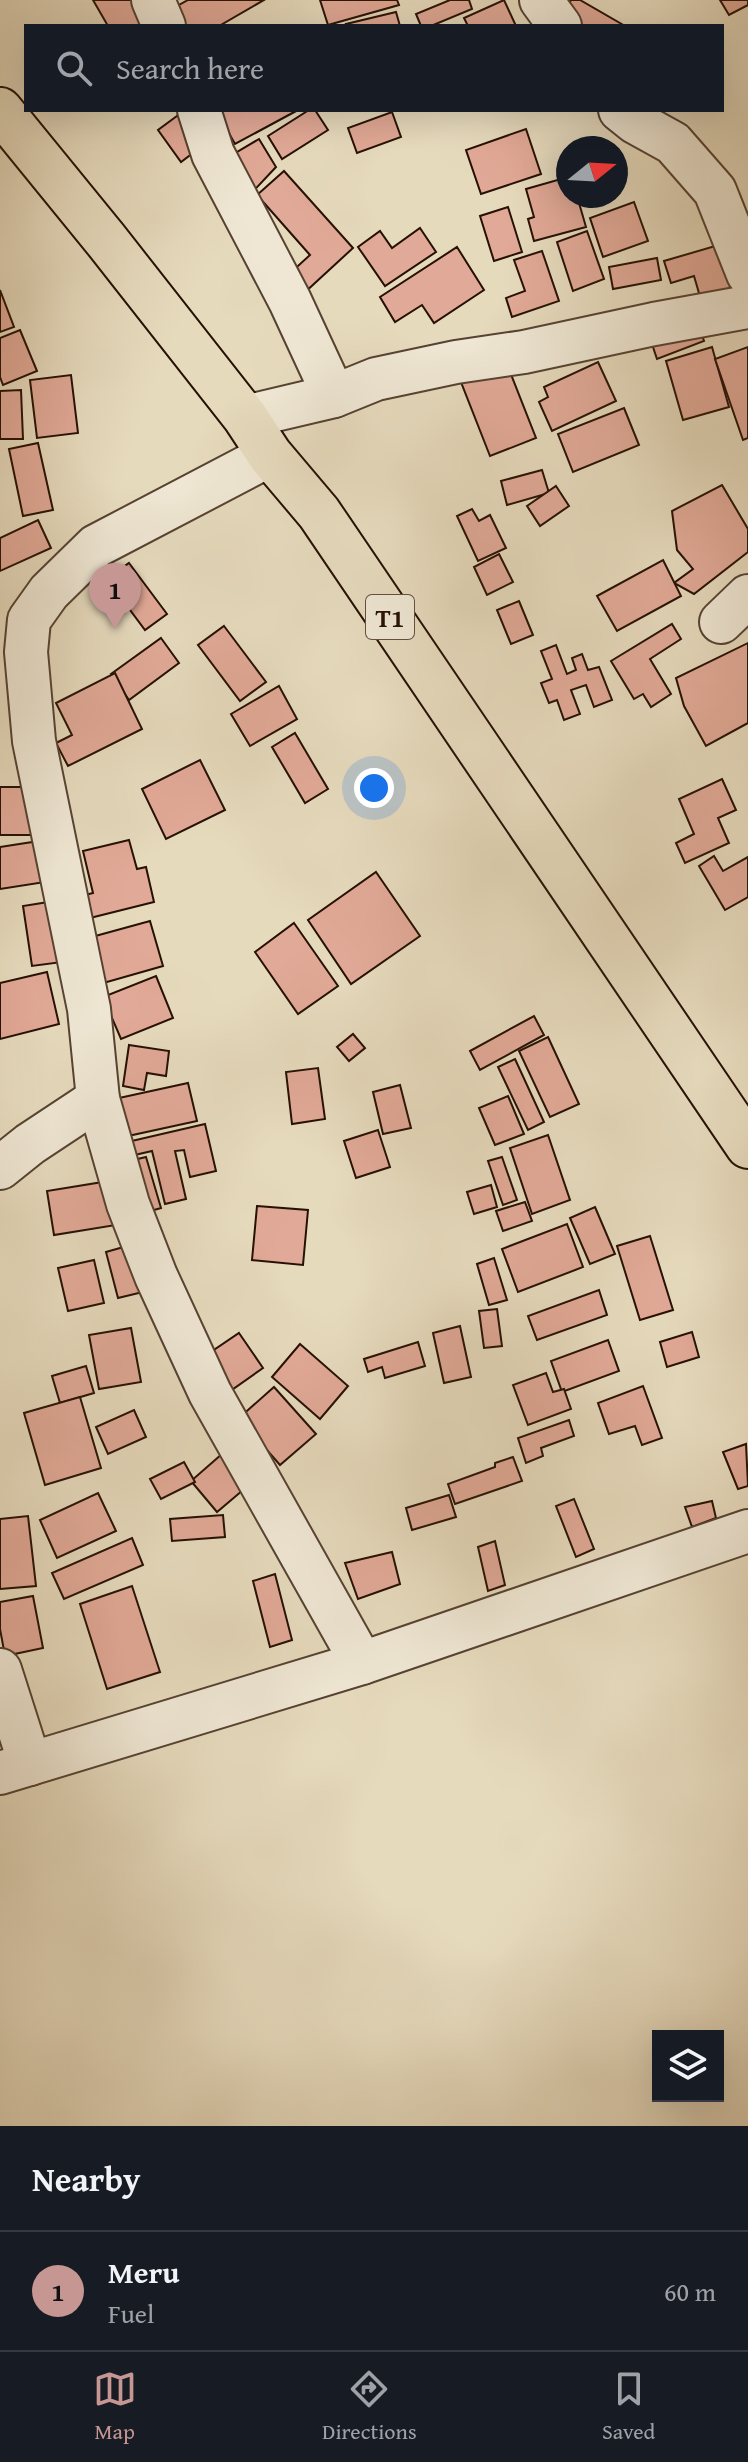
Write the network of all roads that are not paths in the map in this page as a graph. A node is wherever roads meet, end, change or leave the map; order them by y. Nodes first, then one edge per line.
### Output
1 (153, 0) edge
2 (541, 0) edge
3 (163, 24) edge
4 (559, 24) edge
5 (0, 110) edge
6 (200, 112) edge
7 (622, 112) edge
8 (748, 274) edge
9 (748, 307) edge
10 (334, 396) junction
11 (245, 417) junction
12 (270, 455) junction
13 (98, 1099) junction
14 (748, 1146) edge
15 (0, 1168) edge
16 (748, 1531) edge
17 (362, 1663) junction
18 (0, 1670) edge
19 (15, 1768) edge

1 - 3 street
2 - 4 street
5 - 11 highway, T1
6 - 10 street
7 - 8 street
9 - 10 street
10 - 11 street
11 - 12 highway, T1
12 - 13 street
12 - 14 highway, T1
13 - 15 street
13 - 17 street
16 - 17 street
17 - 19 street
18 - 19 street

